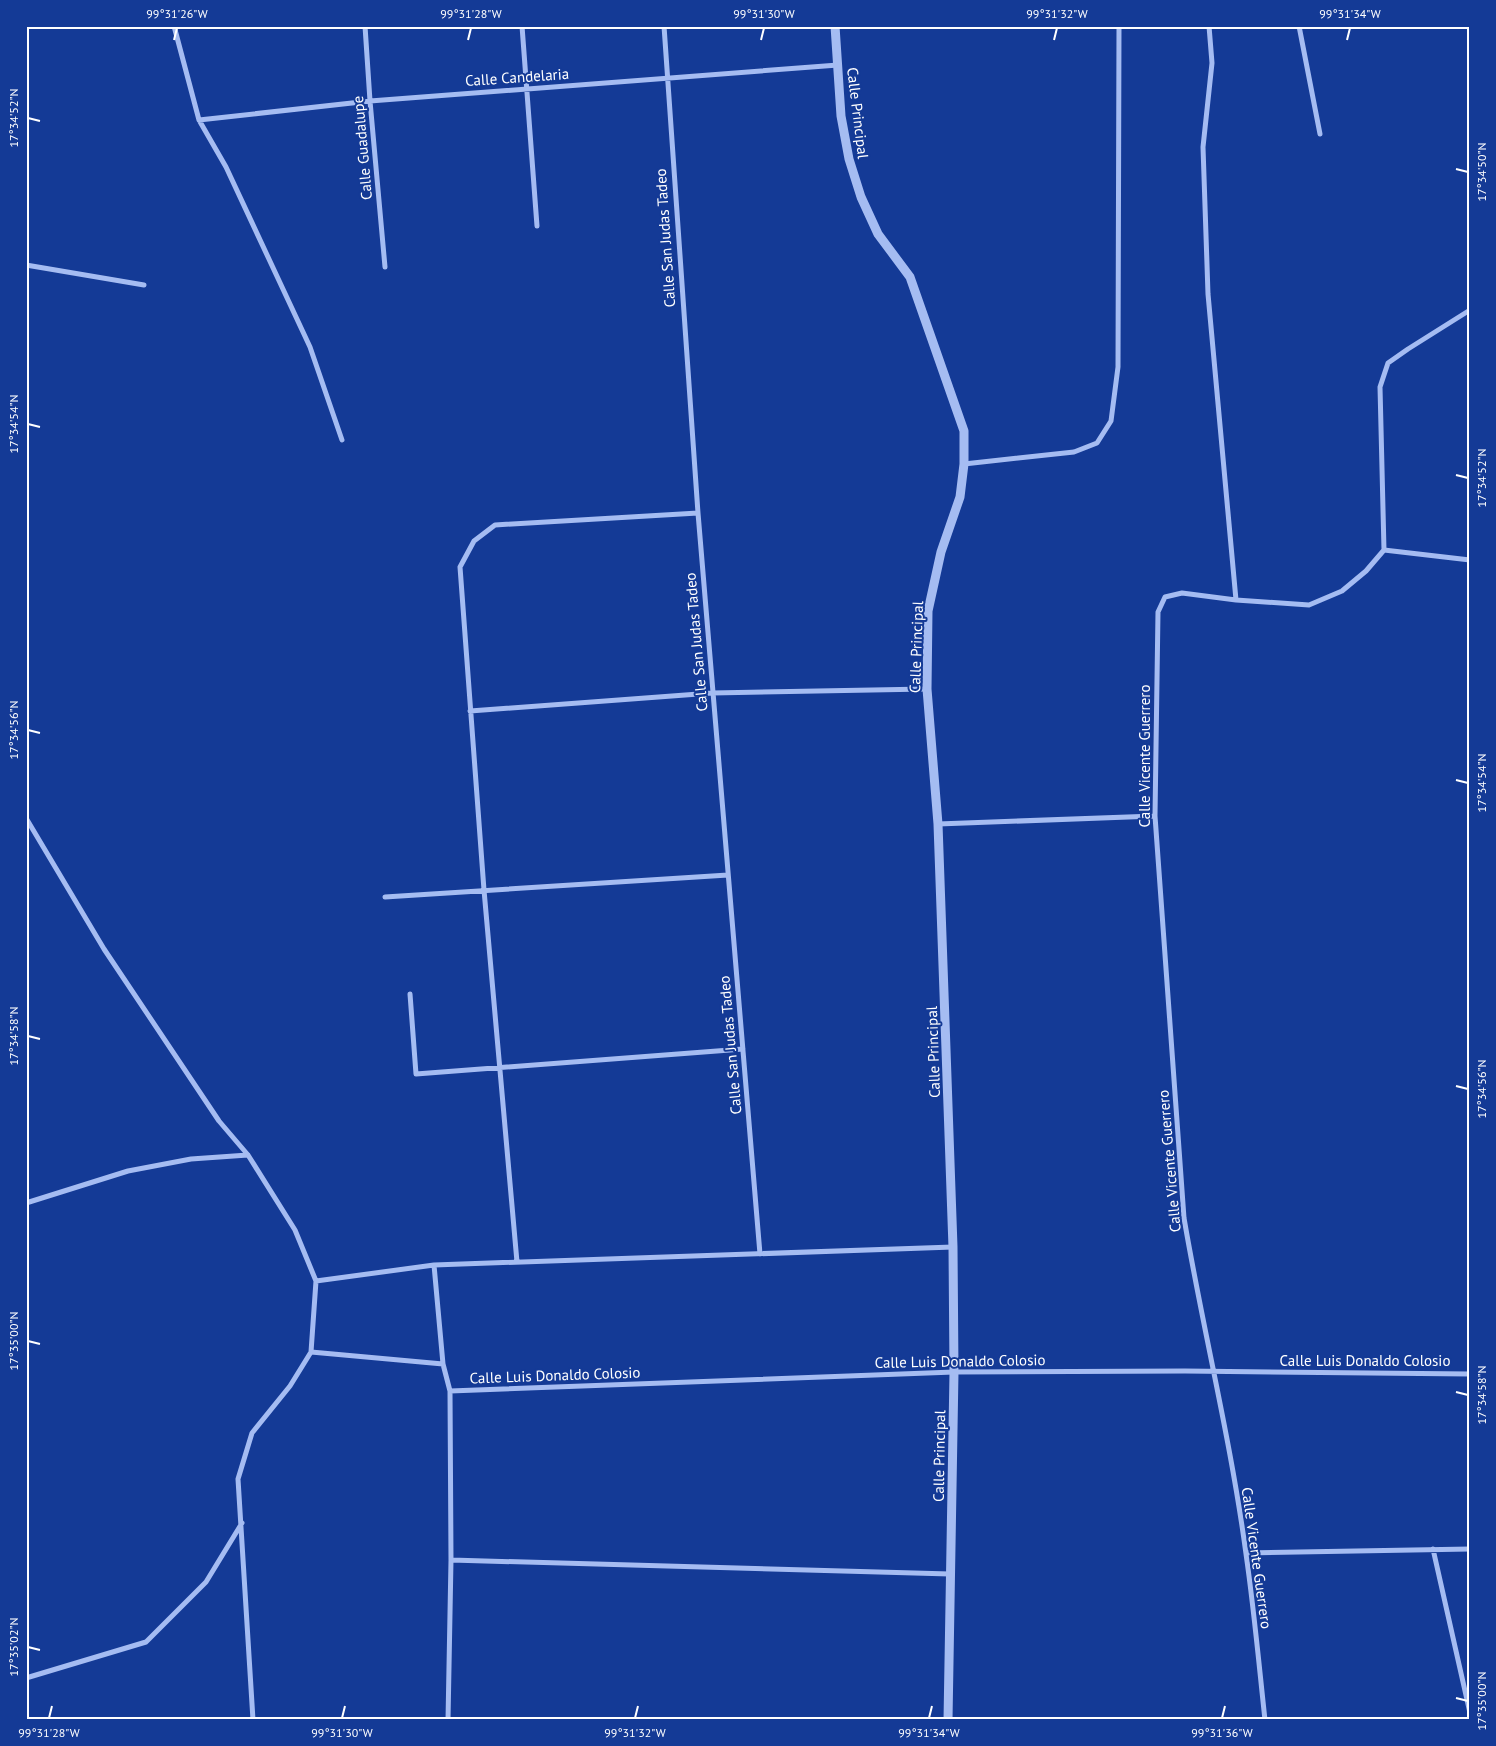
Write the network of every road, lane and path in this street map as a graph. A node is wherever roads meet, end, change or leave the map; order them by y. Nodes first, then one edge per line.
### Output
1 (174, 26) edge
2 (365, 26) edge
3 (522, 26) edge
4 (664, 26) edge
5 (835, 26) edge
6 (1119, 26) edge
7 (1209, 26) edge
8 (1298, 26) edge
9 (838, 66) junction
10 (666, 78) junction
11 (527, 89) junction
12 (370, 101) junction
13 (199, 120) junction
14 (1320, 134) dead end
15 (537, 226) dead end
16 (26, 265) edge
17 (385, 267) dead end
18 (144, 285) dead end
19 (1470, 310) edge
20 (342, 440) dead end
21 (964, 464) junction
22 (698, 513) junction
23 (1384, 550) junction
24 (1470, 560) edge
25 (1236, 600) junction
26 (927, 689) junction
27 (712, 693) junction
28 (470, 711) junction
29 (1155, 816) junction
30 (26, 818) edge
31 (938, 824) junction
32 (728, 875) junction
33 (484, 890) junction
34 (385, 897) dead end
35 (410, 994) dead end
36 (743, 1049) junction
37 (499, 1068) junction
38 (248, 1155) junction
39 (26, 1203) edge
40 (953, 1247) junction
41 (760, 1254) junction
42 (517, 1262) junction
43 (434, 1265) junction
44 (316, 1281) junction
45 (310, 1352) junction
46 (443, 1364) junction
47 (954, 1372) junction
48 (1214, 1372) junction
49 (1470, 1374) edge
50 (450, 1391) junction
51 (242, 1523) junction
52 (1470, 1549) edge
53 (1433, 1550) junction
54 (1246, 1553) junction
55 (451, 1560) junction
56 (950, 1574) junction
57 (26, 1678) edge
58 (1470, 1713) edge
59 (253, 1720) edge
60 (448, 1720) edge
61 (948, 1720) edge
62 (1265, 1720) edge

1 - 13 street
2 - 12 street, Calle Guadalupe
3 - 11 street
4 - 10 street, Calle San Judas Tadeo
5 - 9 street, Calle Principal
6 - 21 street
7 - 25 street
8 - 14 street
9 - 10 street, Calle Candelaria
9 - 21 street, Calle Principal
10 - 11 street, Calle Candelaria
10 - 22 street, Calle San Judas Tadeo
11 - 12 street, Calle Candelaria
11 - 15 street
12 - 13 street, Calle Candelaria
12 - 17 street, Calle Guadalupe
13 - 20 street
16 - 18 street
19 - 23 street
21 - 26 street, Calle Principal
22 - 27 street, Calle San Judas Tadeo
22 - 28 street
23 - 24 street
23 - 25 street
25 - 29 street, Calle Vicente Guerrero
26 - 27 street
26 - 31 street, Calle Principal
27 - 28 street
27 - 32 street, Calle San Judas Tadeo
28 - 33 street
29 - 31 street
29 - 48 street, Calle Vicente Guerrero
30 - 38 street
31 - 40 street, Calle Principal
32 - 33 street
32 - 36 street, Calle San Judas Tadeo
33 - 34 street
33 - 37 street
35 - 37 street
36 - 37 street
36 - 41 street, Calle San Judas Tadeo
37 - 42 street
38 - 39 street
38 - 44 street
40 - 41 street
40 - 47 street, Calle Principal
41 - 42 street
42 - 43 street
43 - 44 street
43 - 46 street
44 - 45 street
45 - 46 street
45 - 51 street
46 - 50 street
47 - 48 street, Calle Luis Donaldo Colosio
47 - 50 street, Calle Luis Donaldo Colosio
47 - 56 street, Calle Principal
48 - 49 street, Calle Luis Donaldo Colosio
48 - 54 street, Calle Vicente Guerrero
50 - 55 street
51 - 57 street
51 - 59 street
52 - 53 street
53 - 54 street
53 - 58 street
54 - 62 street, Calle Vicente Guerrero
55 - 56 street
55 - 60 street
56 - 61 street, Calle Principal

